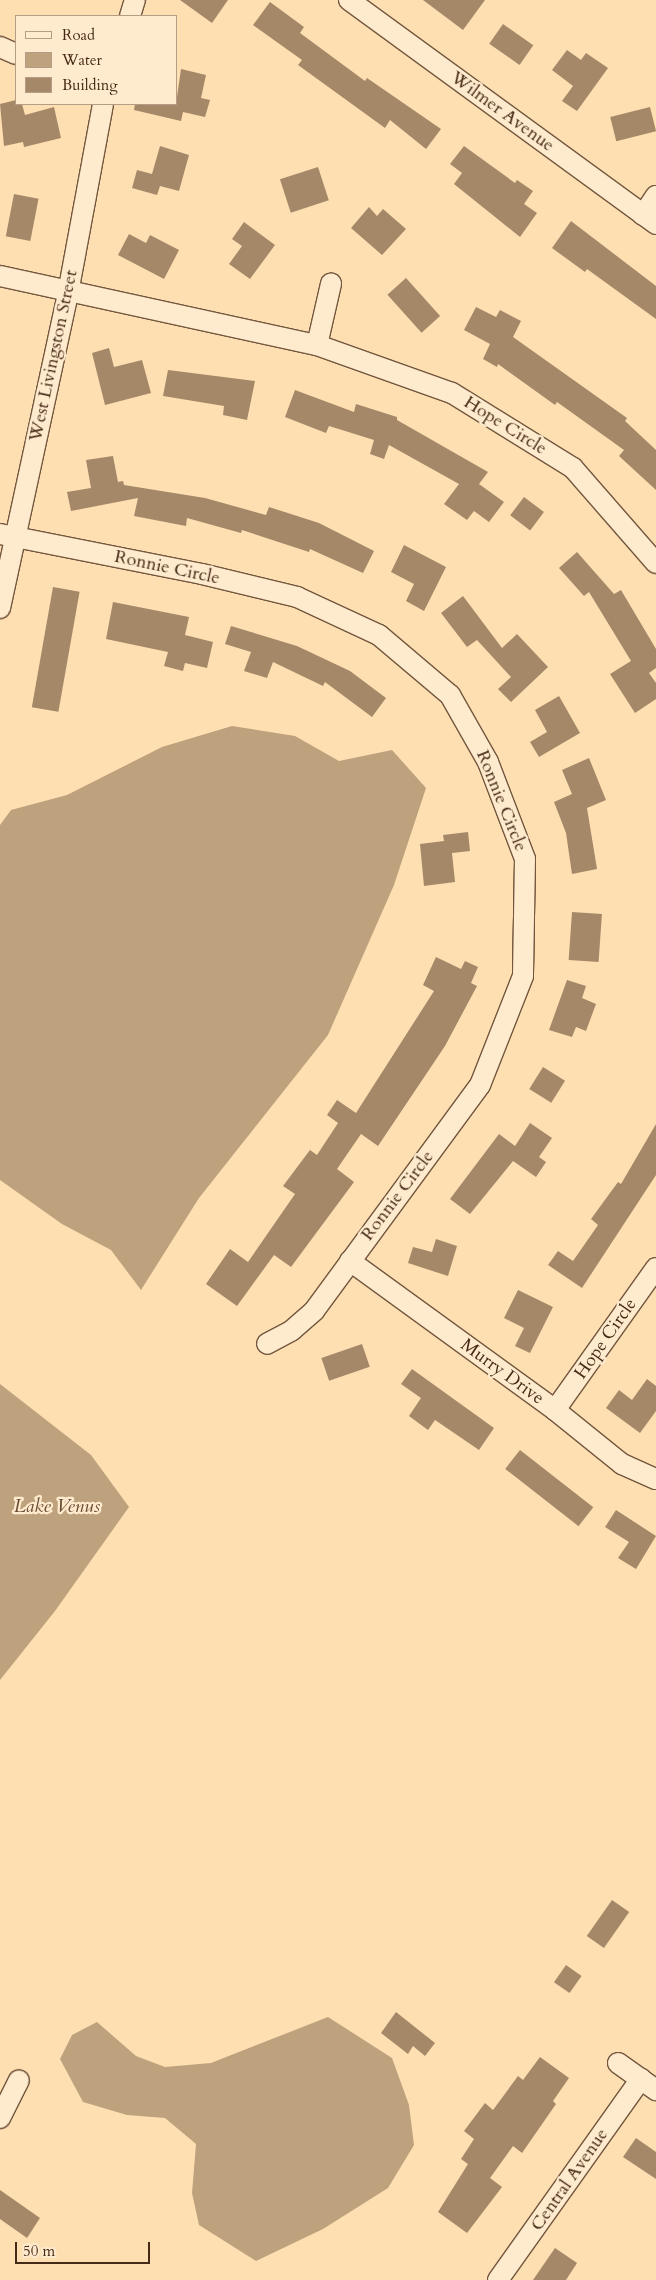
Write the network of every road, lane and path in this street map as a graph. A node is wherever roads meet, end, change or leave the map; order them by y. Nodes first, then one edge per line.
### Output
1 (136, 0) edge
2 (349, 0) edge
3 (130, 15) edge
4 (0, 47) edge
5 (15, 54) edge
6 (103, 105) edge
7 (656, 196) edge
8 (649, 220) edge
9 (0, 276) edge
10 (331, 284) dead end
11 (68, 293) junction
12 (317, 344) junction
13 (7, 536) edge
14 (656, 563) edge
15 (0, 608) edge
16 (350, 1261) junction
17 (656, 1268) edge
18 (267, 1344) dead end
19 (555, 1410) junction
20 (656, 1479) edge
21 (618, 2062) dead end
22 (19, 2080) dead end
23 (649, 2085) edge
24 (0, 2118) edge
25 (498, 2280) edge

1 - 3 street
2 - 8 street, Wilmer Avenue
4 - 5 street
6 - 11 street, West Livingston Street
7 - 8 street
9 - 11 street, Hope Circle
10 - 12 street
11 - 12 street, Hope Circle
11 - 13 street, West Livingston Street
12 - 14 street, Hope Circle
13 - 15 street, West Livingston Street
13 - 16 street, Ronnie Circle
16 - 18 street, Ronnie Circle
16 - 19 street, Murry Drive
17 - 19 street, Hope Circle
19 - 20 street, Murry Drive
21 - 23 street
22 - 24 street
23 - 25 street, Central Avenue

